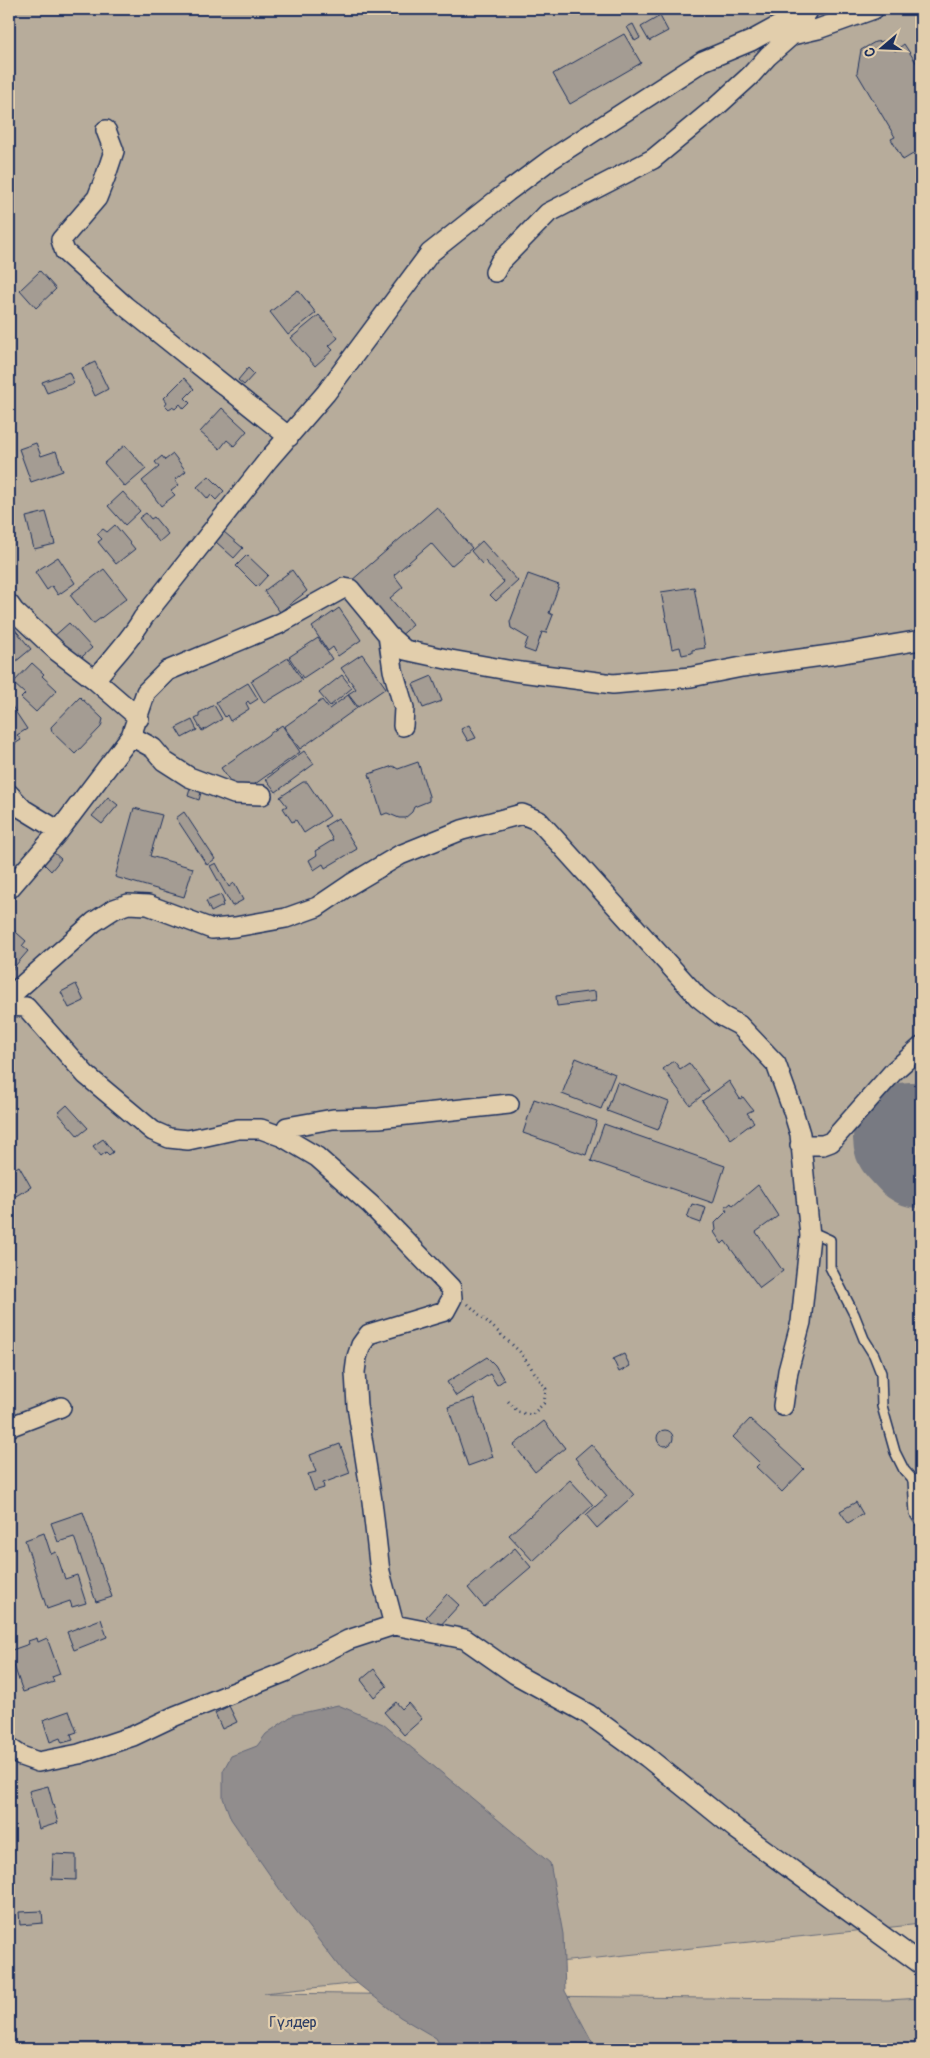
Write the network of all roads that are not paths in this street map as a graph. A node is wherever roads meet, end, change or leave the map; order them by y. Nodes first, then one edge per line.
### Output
1 (810, 9) edge
2 (874, 9) edge
3 (792, 35) junction
4 (106, 130) dead end
5 (494, 272) dead end
6 (289, 437) junction
7 (9, 604) edge
8 (388, 635) junction
9 (921, 640) edge
10 (95, 680) junction
11 (139, 718) junction
12 (403, 726) dead end
13 (131, 736) junction
14 (9, 794) edge
15 (262, 795) dead end
16 (59, 831) junction
17 (9, 889) edge
18 (9, 997) edge
19 (9, 1006) edge
20 (921, 1047) edge
21 (509, 1104) dead end
22 (283, 1136) junction
23 (800, 1145) junction
24 (810, 1231) junction
25 (783, 1406) dead end
26 (61, 1407) dead end
27 (9, 1427) edge
28 (921, 1523) edge
29 (394, 1625) junction
30 (9, 1748) edge
31 (921, 1964) edge

1 - 3 street
1 - 6 street
2 - 3 street
3 - 5 street
4 - 6 street
6 - 10 street
7 - 10 street
8 - 9 street
8 - 11 street
8 - 12 street
10 - 11 street
11 - 13 street
13 - 15 street
13 - 16 street
14 - 16 street
16 - 17 street
18 - 23 street
19 - 22 street
20 - 23 street
21 - 22 street
22 - 29 street
23 - 24 street
24 - 25 street
24 - 28 lane
26 - 27 street
29 - 30 street
29 - 31 street

